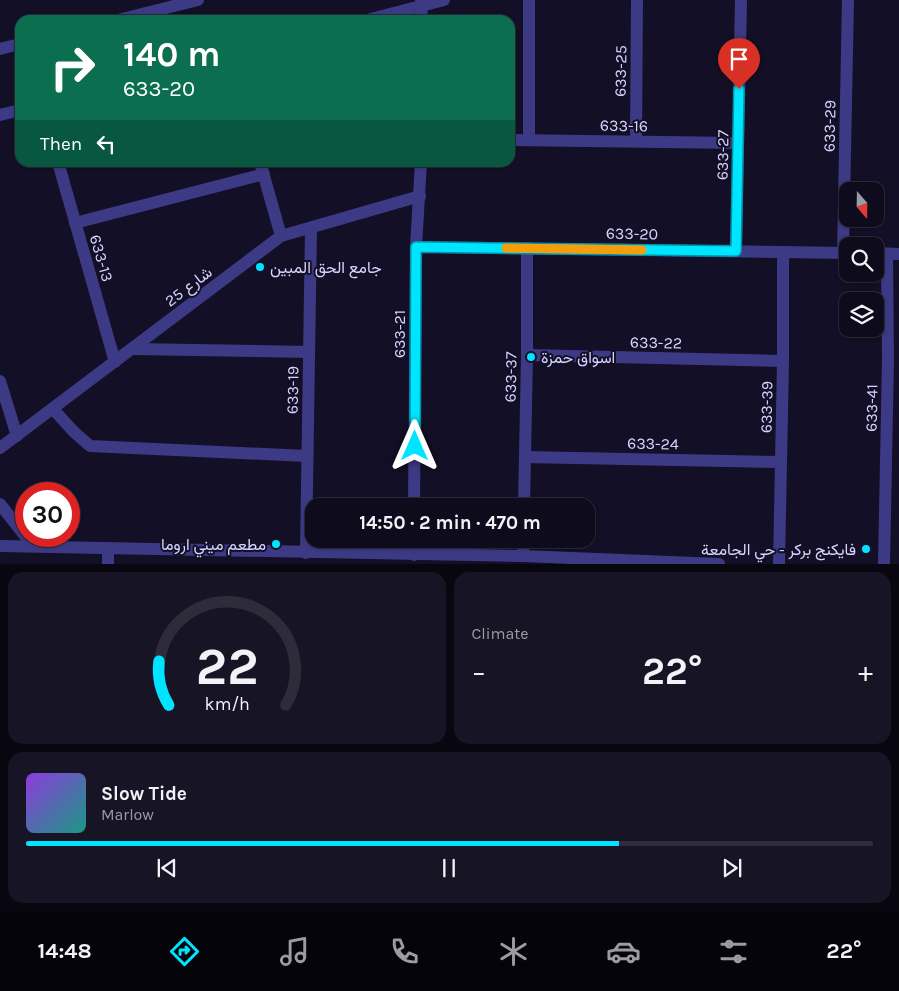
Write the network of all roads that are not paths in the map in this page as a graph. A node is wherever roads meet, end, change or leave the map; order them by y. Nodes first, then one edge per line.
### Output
1 (198, 0) edge
2 (444, 0) edge
3 (529, 0) edge
4 (637, 0) edge
5 (741, 0) edge
6 (848, 0) edge
7 (421, 3) edge
8 (138, 15) edge
9 (383, 15) edge
10 (15, 45) edge
11 (0, 49) edge
12 (15, 111) edge
13 (0, 115) edge
14 (515, 140) edge
15 (529, 140) junction
16 (636, 142) junction
17 (738, 143) junction
18 (59, 167) edge
19 (421, 167) edge
20 (262, 168) edge
21 (420, 196) junction
22 (75, 223) junction
23 (311, 228) junction
24 (281, 236) junction
25 (845, 237) edge
26 (416, 247) junction
27 (527, 248) junction
28 (736, 251) junction
29 (783, 252) junction
30 (839, 253) edge
31 (887, 254) edge
32 (132, 349) junction
33 (309, 352) junction
34 (527, 355) junction
35 (893, 360) edge
36 (115, 362) junction
37 (783, 362) junction
38 (0, 381) edge
39 (53, 408) junction
40 (16, 436) junction
41 (0, 448) edge
42 (307, 456) junction
43 (525, 457) junction
44 (893, 460) edge
45 (781, 462) junction
46 (414, 498) edge
47 (524, 498) edge
48 (0, 504) edge
49 (15, 523) edge
50 (0, 546) edge
51 (15, 546) edge
52 (58, 547) edge
53 (414, 548) edge
54 (523, 548) edge
55 (108, 549) junction
56 (306, 552) junction
57 (414, 554) junction
58 (523, 556) junction
59 (358, 558) edge
60 (478, 560) edge
61 (108, 564) edge
62 (719, 564) edge
63 (779, 564) edge
64 (884, 564) edge

1 - 8 street
2 - 7 street
3 - 15 street
4 - 16 street, 633-25
5 - 17 street, 633-27
6 - 25 street, 633-29
7 - 9 street
10 - 11 street
12 - 13 street
14 - 15 street, 633-16
15 - 16 street, 633-16
16 - 17 street, 633-16
17 - 28 street, 633-27
18 - 22 street, 633-13
19 - 21 street, 633-21
20 - 22 street
20 - 24 street
21 - 23 street, شارع 25
21 - 26 street, 633-21
22 - 36 street, 633-13
23 - 24 street, شارع 25
23 - 33 street, 633-19
24 - 32 street, شارع 25
26 - 27 street, 633-20
26 - 46 street, 633-21
27 - 28 street, 633-20
27 - 34 street, 633-37
28 - 29 street, 633-20
29 - 30 street, 633-20
29 - 37 street, 633-39
31 - 35 street, 633-41
32 - 33 street
32 - 36 street, شارع 25
33 - 42 street, 633-19
34 - 37 street, 633-22
34 - 43 street, 633-37
35 - 44 street, 633-41
36 - 39 street, شارع 25
37 - 45 street, 633-39
38 - 40 street
39 - 40 street, شارع 25
39 - 42 street
40 - 41 street, شارع 25
42 - 56 street, 633-19
43 - 45 street, 633-24
43 - 47 street, 633-37
44 - 64 street, 633-41
45 - 63 street, 633-39
48 - 49 street
50 - 51 street
52 - 55 street
53 - 57 street
54 - 58 street
55 - 56 street
55 - 61 street
56 - 59 street
57 - 59 street
57 - 60 street
58 - 60 street
58 - 62 street

